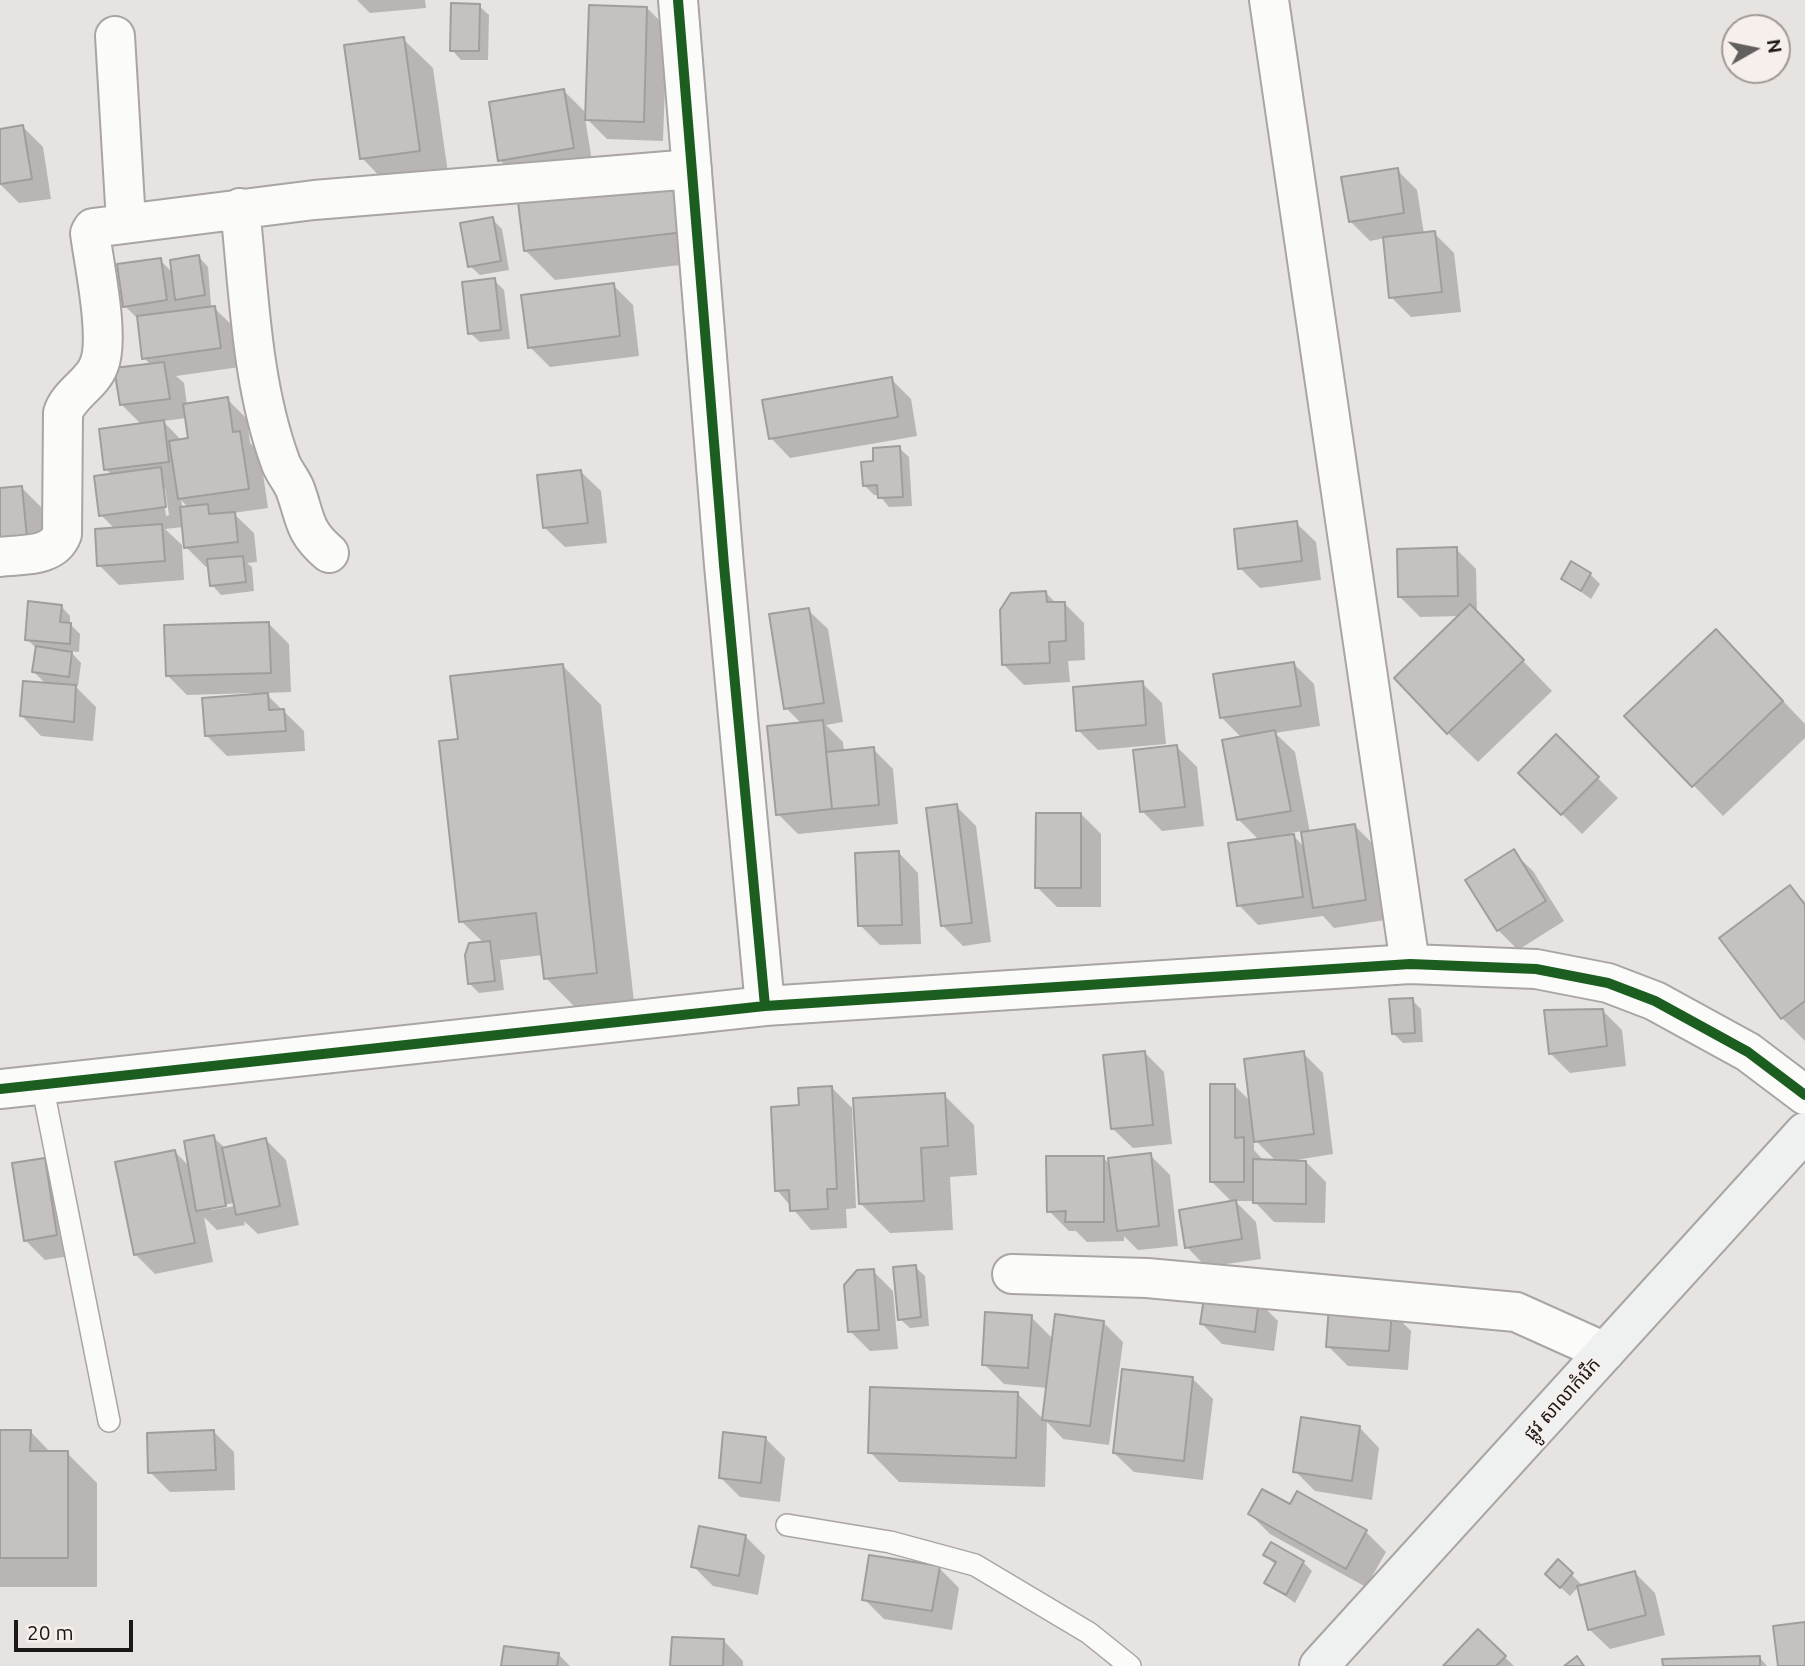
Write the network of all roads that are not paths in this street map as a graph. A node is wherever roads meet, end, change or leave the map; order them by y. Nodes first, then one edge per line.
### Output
1 (678, 0) edge
2 (1269, 0) edge
3 (115, 36) dead end
4 (692, 169) junction
5 (240, 208) junction
6 (127, 222) junction
7 (329, 553) dead end
8 (0, 557) edge
9 (1410, 964) junction
10 (765, 1006) junction
11 (42, 1084) junction
12 (0, 1089) edge
13 (1805, 1095) edge
14 (1805, 1132) edge
15 (1012, 1274) dead end
16 (1605, 1352) junction
17 (109, 1421) dead end
18 (787, 1525) dead end
19 (1130, 1666) edge
20 (1320, 1666) edge

1 - 4 street
2 - 9 street
3 - 6 street
4 - 5 street
4 - 10 street
5 - 6 street
5 - 7 street
6 - 8 street
9 - 10 street
9 - 13 street
10 - 11 street
11 - 12 street
11 - 17 lane
14 - 16 street, ផ្លូវ សាលាកំរើក
15 - 16 street
16 - 20 street, ផ្លូវ សាលាកំរើក
18 - 19 lane

